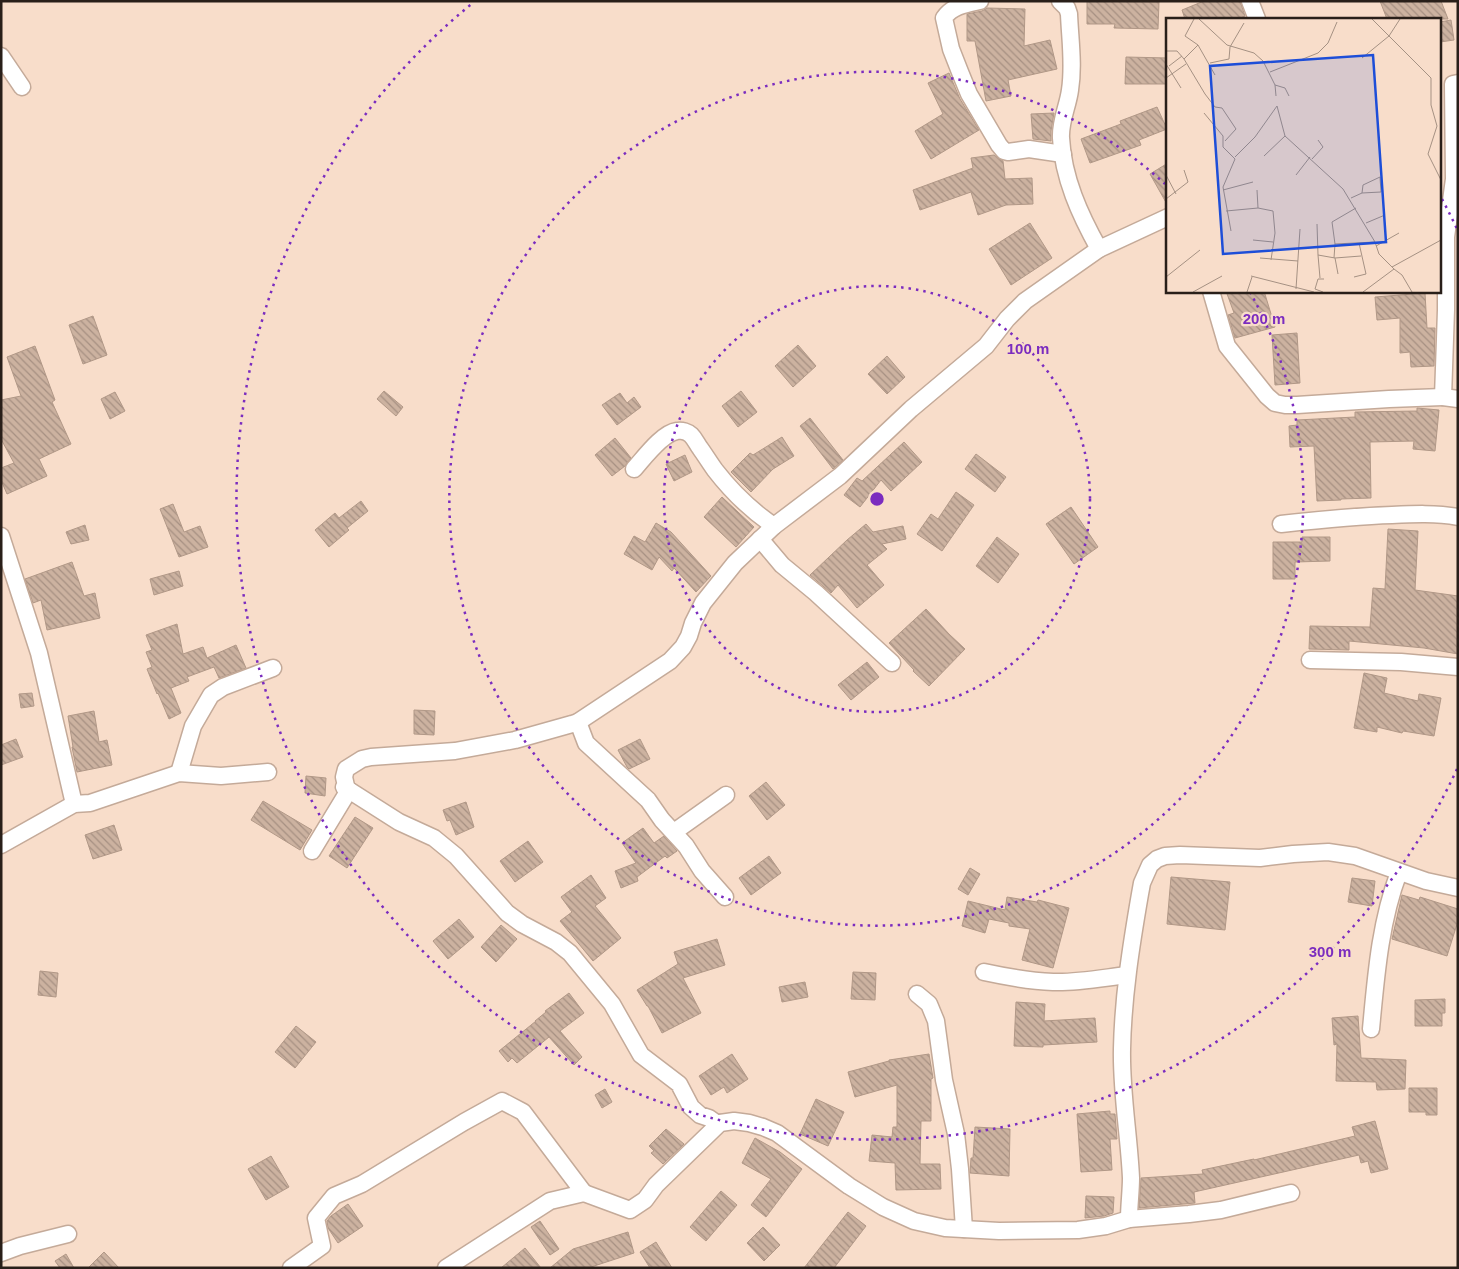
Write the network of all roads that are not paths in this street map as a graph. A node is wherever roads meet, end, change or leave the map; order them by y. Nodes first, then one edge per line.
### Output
1 (980, 1) edge
2 (1060, 1) edge
3 (1250, 1) edge
4 (1257, 18) edge
5 (1, 56) edge
6 (1450, 85) edge
7 (22, 87) dead end
8 (1063, 154) junction
9 (1453, 210) edge
10 (1166, 218) edge
11 (1099, 249) junction
12 (1211, 292) edge
13 (1451, 398) edge
14 (634, 469) dead end
15 (1458, 517) edge
16 (1281, 524) dead end
17 (774, 526) junction
18 (1, 536) edge
19 (760, 538) junction
20 (1310, 660) dead end
21 (892, 663) dead end
22 (1458, 667) edge
23 (273, 668) dead end
24 (578, 722) junction
25 (268, 772) dead end
26 (179, 773) junction
27 (350, 790) junction
28 (726, 795) dead end
29 (74, 804) junction
30 (674, 832) junction
31 (1, 845) edge
32 (312, 851) dead end
33 (1399, 872) junction
34 (1458, 888) edge
35 (725, 897) dead end
36 (984, 972) dead end
37 (1126, 975) junction
38 (917, 994) dead end
39 (1371, 1029) dead end
40 (720, 1123) junction
41 (584, 1193) junction
42 (1291, 1193) dead end
43 (1129, 1219) junction
44 (964, 1229) junction
45 (68, 1234) dead end
46 (1, 1253) edge
47 (291, 1268) edge
48 (446, 1268) edge

1 - 8 street
2 - 8 street
3 - 4 street
5 - 7 street
6 - 9 street
8 - 11 street
9 - 13 street
10 - 11 street
11 - 17 street
12 - 13 street
14 - 17 street
15 - 16 street
17 - 19 street
18 - 29 street
19 - 21 street
19 - 24 street
20 - 22 street
23 - 26 street
24 - 27 street
24 - 30 street
25 - 26 street
26 - 29 street
27 - 32 street
27 - 40 street
28 - 30 street
29 - 31 street
30 - 35 street
33 - 34 street
33 - 37 street
33 - 39 street
36 - 37 street
37 - 43 street
38 - 44 street
40 - 41 street
40 - 44 street
41 - 47 street
41 - 48 street
42 - 43 street
43 - 44 street
45 - 46 street

